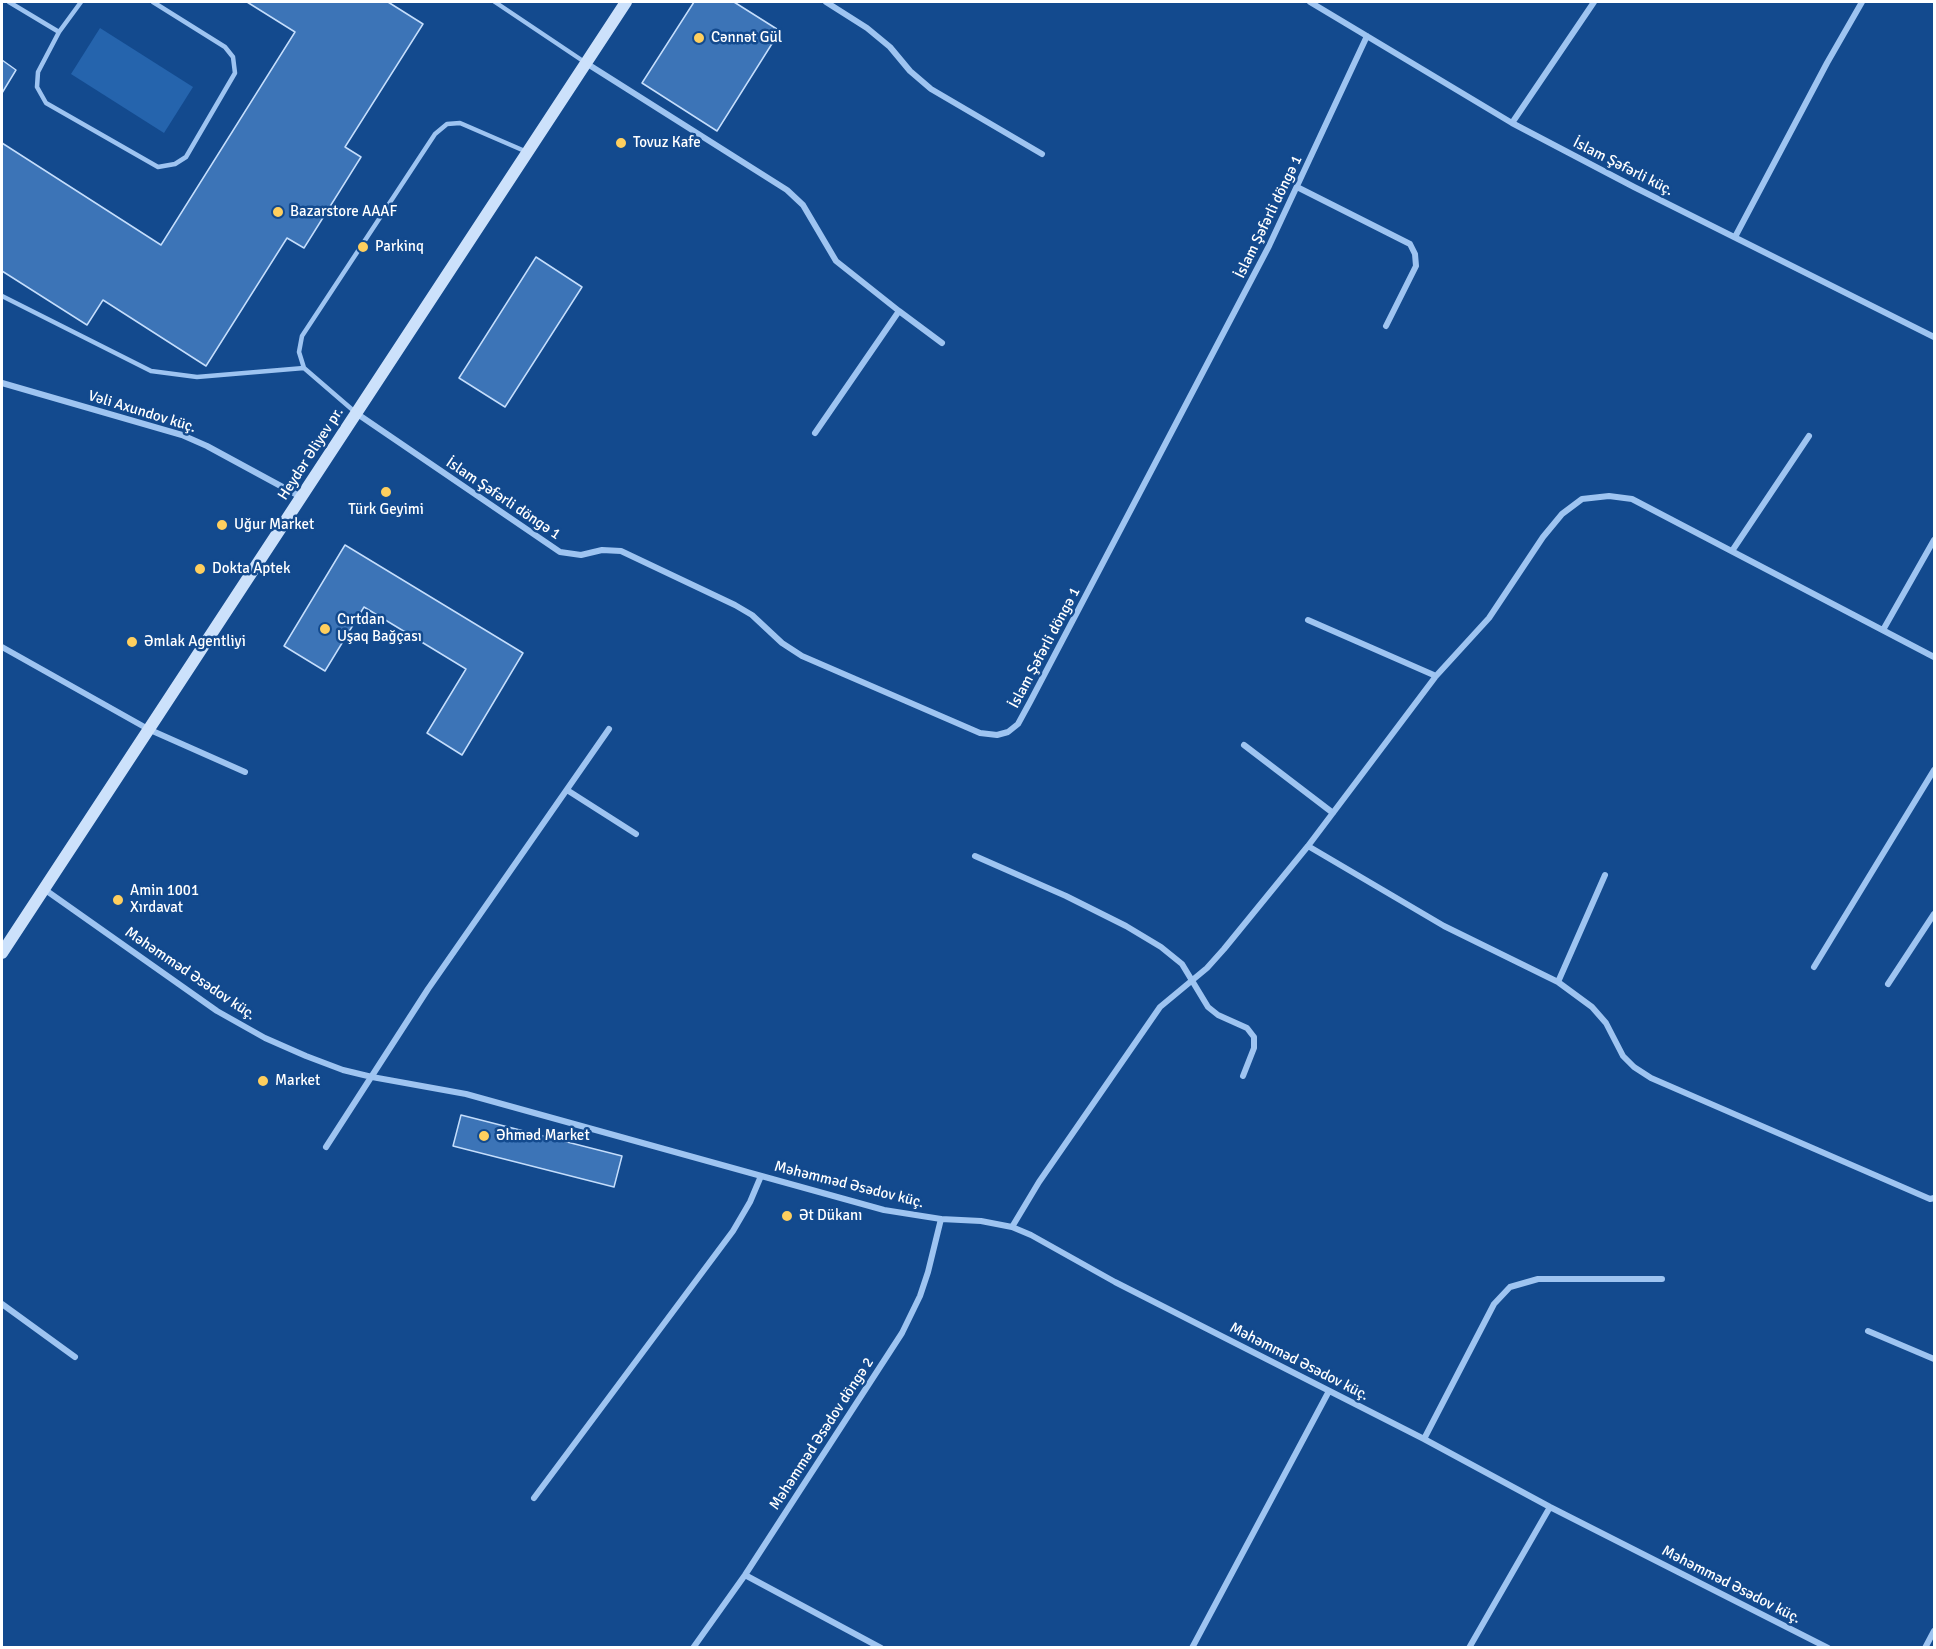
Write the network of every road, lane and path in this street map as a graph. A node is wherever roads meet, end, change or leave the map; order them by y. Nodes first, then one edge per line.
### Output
1 (9, 2) edge
2 (81, 2) edge
3 (153, 2) edge
4 (495, 2) edge
5 (626, 2) edge
6 (826, 2) edge
7 (1310, 2) edge
8 (1594, 2) edge
9 (1862, 2) edge
10 (59, 32) junction
11 (1367, 36) junction
12 (586, 63) junction
13 (1512, 123) junction
14 (527, 153) junction
15 (1042, 154) dead end
16 (1297, 187) junction
17 (1735, 237) junction
18 (2, 296) edge
19 (899, 311) junction
20 (1386, 326) dead end
21 (1935, 337) edge
22 (942, 343) dead end
23 (304, 368) junction
24 (2, 383) edge
25 (356, 413) junction
26 (815, 433) dead end
27 (1809, 436) dead end
28 (301, 497) junction
29 (1935, 540) edge
30 (1732, 551) junction
31 (1308, 620) dead end
32 (1882, 630) junction
33 (2, 647) edge
34 (1935, 657) edge
35 (1436, 676) junction
36 (148, 729) junction
37 (609, 729) dead end
38 (1244, 745) dead end
39 (1935, 770) edge
40 (245, 772) dead end
41 (567, 790) junction
42 (1333, 813) junction
43 (636, 834) dead end
44 (1308, 846) junction
45 (975, 856) dead end
46 (1605, 875) dead end
47 (44, 889) junction
48 (1935, 914) edge
49 (2, 953) edge
50 (1815, 967) dead end
51 (1192, 981) junction
52 (1558, 982) junction
53 (1888, 984) dead end
54 (1243, 1076) dead end
55 (372, 1077) junction
56 (326, 1147) dead end
57 (761, 1176) junction
58 (1935, 1198) edge
59 (941, 1220) junction
60 (1012, 1227) junction
61 (1662, 1279) dead end
62 (2, 1304) edge
63 (1868, 1330) dead end
64 (75, 1357) dead end
65 (1935, 1359) edge
66 (1329, 1391) junction
67 (1424, 1439) junction
68 (534, 1498) dead end
69 (1550, 1507) junction
70 (745, 1575) junction
71 (1935, 1631) edge
72 (693, 1647) edge
73 (881, 1647) edge
74 (1192, 1647) edge
75 (1469, 1647) edge
76 (1828, 1647) edge
77 (1925, 1647) edge

1 - 10 lane
2 - 10 lane
3 - 10 lane
4 - 12 lane
5 - 12 main road, Heydər Əliyev pr.
6 - 15 street
7 - 11 street, İslam Şəfərli küç.
8 - 13 street
9 - 17 street
11 - 13 street, İslam Şəfərli küç.
11 - 16 street, İslam Şəfərli döngə 1
12 - 14 main road, Heydər Əliyev pr.
12 - 19 street
13 - 17 street, İslam Şəfərli küç.
14 - 23 lane
14 - 25 main road, Heydər Əliyev pr.
16 - 20 street
16 - 25 street, İslam Şəfərli döngə 1
17 - 21 street, İslam Şəfərli küç.
18 - 23 lane
19 - 22 street
19 - 26 street
23 - 25 lane
24 - 28 street, Vəli Axundov küç.
25 - 28 main road, Heydər Əliyev pr.
27 - 30 street
28 - 36 main road, Heydər Əliyev pr.
29 - 32 street
30 - 32 street
30 - 35 street
31 - 35 street
32 - 34 street
33 - 36 street
35 - 42 street
36 - 40 street
36 - 47 main road, Heydər Əliyev pr.
37 - 41 street
38 - 42 street
39 - 50 street
41 - 43 street
41 - 55 street
42 - 44 street
44 - 51 street
44 - 52 street
45 - 51 street
46 - 52 street
47 - 49 main road, Heydər Əliyev pr.
47 - 55 street, Məhəmməd Əsədov küç.
48 - 53 street
51 - 54 street
51 - 60 street
52 - 58 street
55 - 56 street
55 - 57 street, Məhəmməd Əsədov küç.
57 - 59 street, Məhəmməd Əsədov küç.
57 - 68 street
59 - 60 street, Məhəmməd Əsədov küç.
59 - 70 street, Məhəmməd Əsədov döngə 2
60 - 66 street, Məhəmməd Əsədov küç.
61 - 67 street
62 - 64 street
63 - 65 street
66 - 67 street, Məhəmməd Əsədov küç.
66 - 74 street
67 - 69 street, Məhəmməd Əsədov küç.
69 - 75 street
69 - 76 street, Məhəmməd Əsədov küç.
70 - 72 street, Məhəmməd Əsədov döngə 2
70 - 73 street
71 - 77 street

